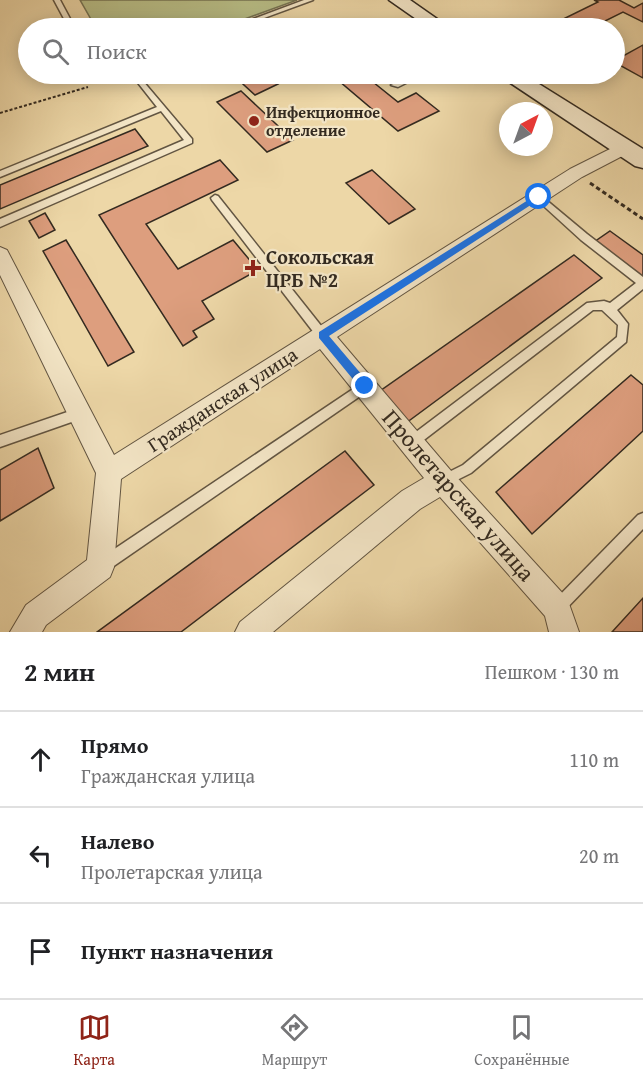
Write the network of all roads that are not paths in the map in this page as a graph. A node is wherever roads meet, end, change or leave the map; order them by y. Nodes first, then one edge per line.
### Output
1 (57, 0) edge
2 (310, 0) edge
3 (398, 0) edge
4 (67, 18) edge
5 (260, 18) edge
6 (426, 18) edge
7 (143, 84) edge
8 (527, 84) edge
9 (162, 108) junction
10 (637, 149) edge
11 (0, 174) edge
12 (539, 197) junction
13 (215, 198) dead end
14 (0, 223) edge
15 (0, 255) edge
16 (643, 283) edge
17 (610, 309) junction
18 (322, 335) junction
19 (365, 386) junction
20 (79, 414) junction
21 (0, 441) edge
22 (412, 442) junction
23 (109, 472) junction
24 (443, 481) junction
25 (643, 520) edge
26 (100, 567) junction
27 (560, 620) edge
28 (254, 631) edge
29 (25, 632) edge

1 - 4 lane
2 - 5 lane
3 - 6 main road
7 - 9 lane
8 - 10 main road
9 - 11 lane
9 - 14 lane
10 - 12 street, Гражданская улица
12 - 16 lane
12 - 18 street, Гражданская улица
13 - 18 lane
15 - 20 street
16 - 17 lane
17 - 22 lane
17 - 24 lane
18 - 19 street, Пролетарская улица
18 - 23 street, Гражданская улица
19 - 22 street, Пролетарская улица
19 - 26 lane
20 - 21 lane
20 - 23 street
22 - 24 street, Пролетарская улица
23 - 26 street
24 - 27 street, Пролетарская улица
24 - 28 street
25 - 27 lane
26 - 29 street

